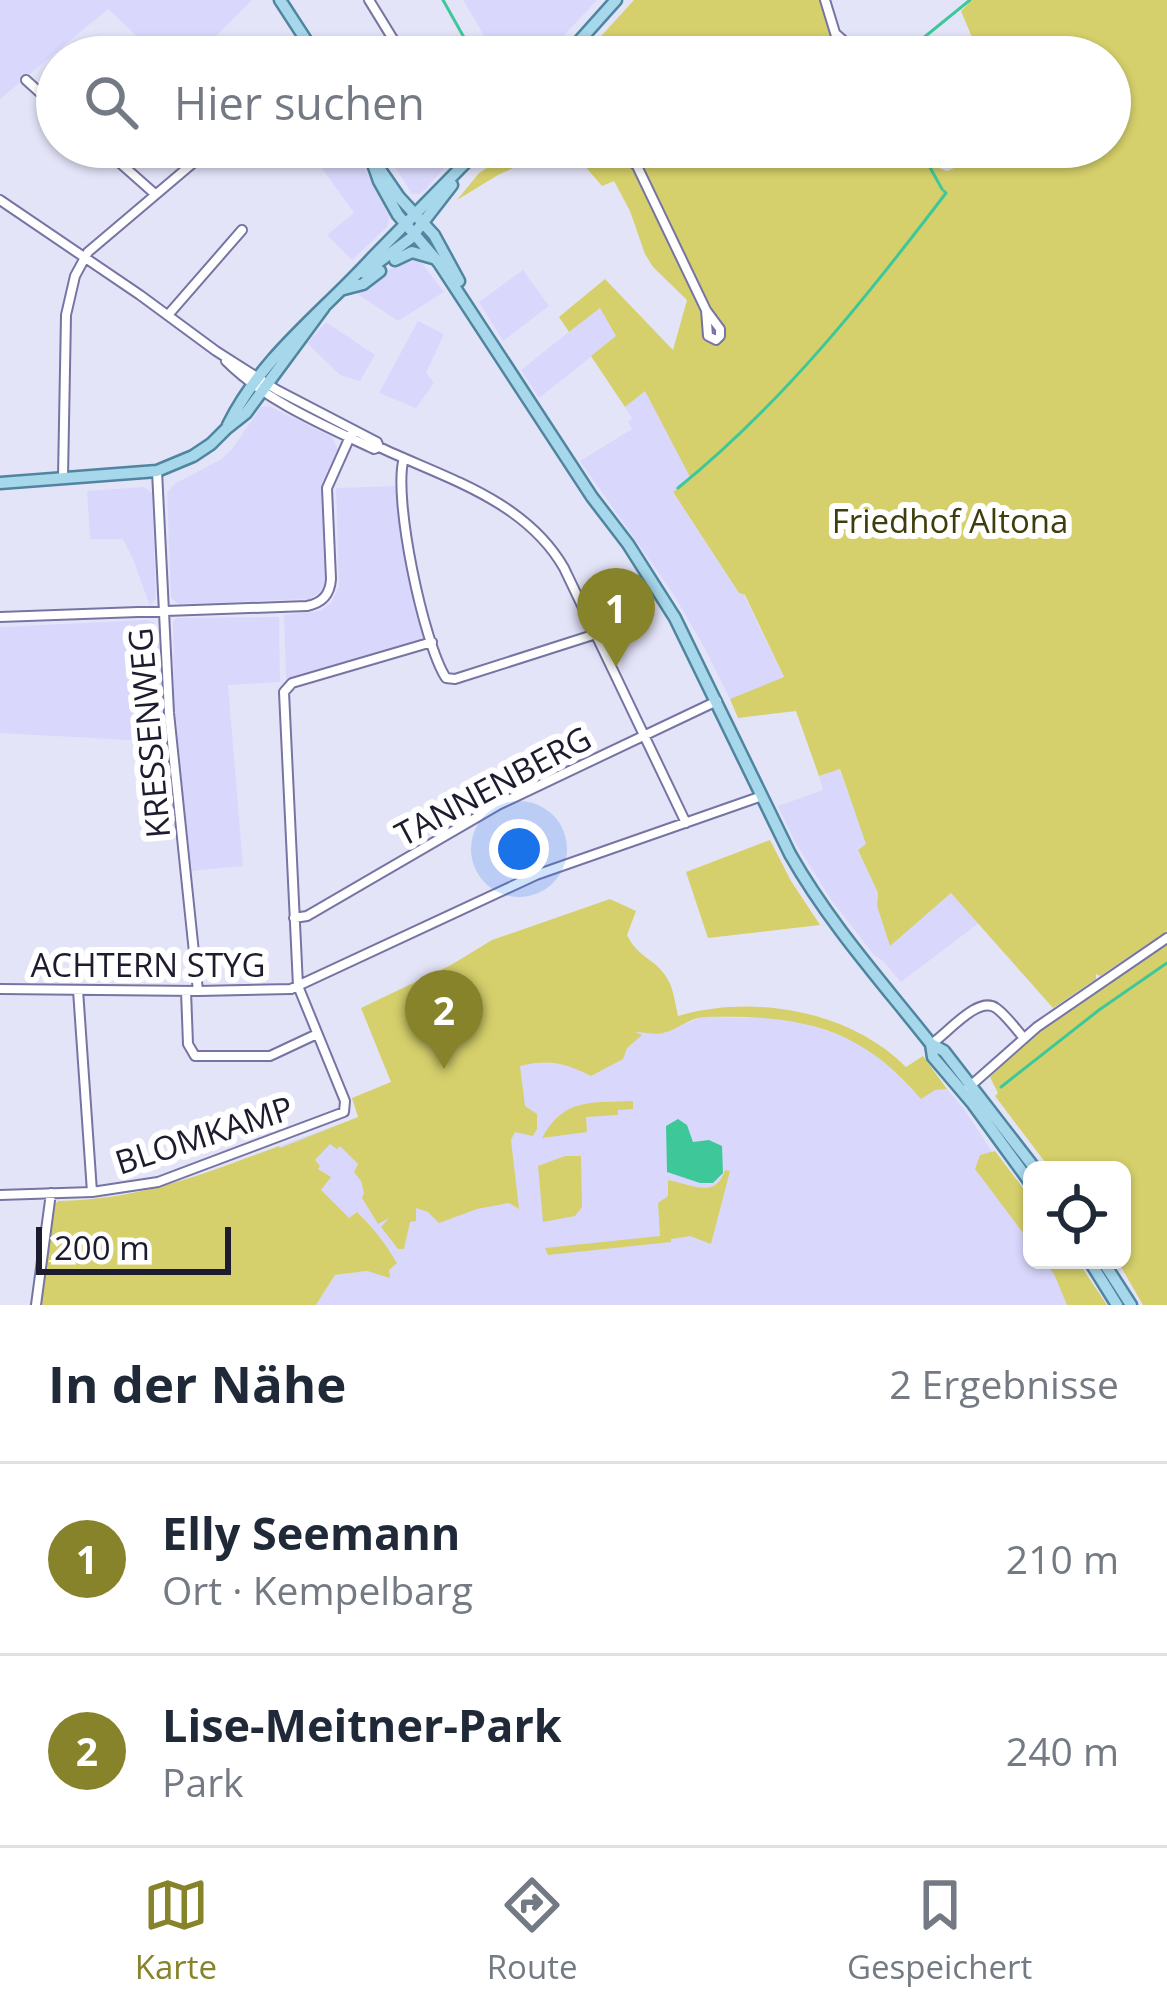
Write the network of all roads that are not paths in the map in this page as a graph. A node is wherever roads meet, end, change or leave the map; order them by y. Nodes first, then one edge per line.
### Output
1 (280, 0) edge
2 (369, 0) edge
3 (616, 0) edge
4 (825, 0) edge
5 (303, 36) edge
6 (391, 36) edge
7 (584, 36) edge
8 (839, 36) edge
9 (26, 80) dead end
10 (36, 89) edge
11 (126, 168) edge
12 (187, 168) edge
13 (375, 168) edge
14 (463, 168) edge
15 (638, 168) edge
16 (156, 194) junction
17 (0, 200) edge
18 (415, 224) junction
19 (242, 230) dead end
20 (84, 258) junction
21 (436, 259) junction
22 (342, 290) junction
23 (706, 310) dead end
24 (168, 315) junction
25 (473, 315) junction
26 (261, 384) junction
27 (351, 433) junction
28 (404, 458) junction
29 (157, 470) junction
30 (64, 478) junction
31 (0, 483) edge
32 (164, 611) junction
33 (0, 616) edge
34 (596, 634) junction
35 (432, 642) junction
36 (717, 701) junction
37 (645, 735) junction
38 (762, 796) junction
39 (686, 823) junction
40 (294, 918) junction
41 (1167, 938) edge
42 (298, 986) junction
43 (0, 988) edge
44 (78, 990) junction
45 (186, 991) junction
46 (198, 991) junction
47 (317, 1034) junction
48 (1023, 1037) junction
49 (931, 1044) junction
50 (966, 1089) junction
51 (1028, 1161) edge
52 (1023, 1172) edge
53 (92, 1192) junction
54 (51, 1193) junction
55 (0, 1196) edge
56 (1095, 1269) edge
57 (1108, 1269) edge
58 (36, 1305) edge
59 (1117, 1305) edge
60 (1131, 1305) edge

1 - 5 main road
2 - 6 street
3 - 7 main road
4 - 8 street
9 - 10 street
11 - 16 street
12 - 16 street
13 - 18 main road
14 - 18 main road
15 - 23 street
16 - 20 street
17 - 20 street
18 - 21 main road
18 - 22 main road
18 - 25 main road
19 - 24 street
20 - 24 street
20 - 30 street
21 - 22 main road
21 - 25 main road
22 - 26 main road
24 - 26 street
25 - 36 main road
26 - 27 street
26 - 29 main road
27 - 28 street
27 - 32 street
28 - 34 street
28 - 35 street
29 - 30 main road
29 - 32 street, KRESSENWEG
30 - 31 main road
32 - 33 street
32 - 46 street, KRESSENWEG
34 - 35 street
34 - 37 street
35 - 40 street
36 - 37 street, TANNENBERG
36 - 38 main road
37 - 39 street
37 - 40 street, TANNENBERG
38 - 39 street, ACHTERN STYG
38 - 49 main road
39 - 42 street, ACHTERN STYG
40 - 42 street
41 - 48 street
42 - 46 street, ACHTERN STYG
42 - 47 street
43 - 44 street, ACHTERN STYG
44 - 45 street, ACHTERN STYG
44 - 53 street
45 - 46 street, ACHTERN STYG
45 - 47 street
47 - 53 street, BLOMKAMP
48 - 49 street
48 - 50 street
49 - 50 main road
50 - 51 main road
50 - 52 main road
53 - 54 street, BLOMKAMP
54 - 55 street, BLOMKAMP
54 - 58 street
56 - 59 main road
57 - 60 main road

